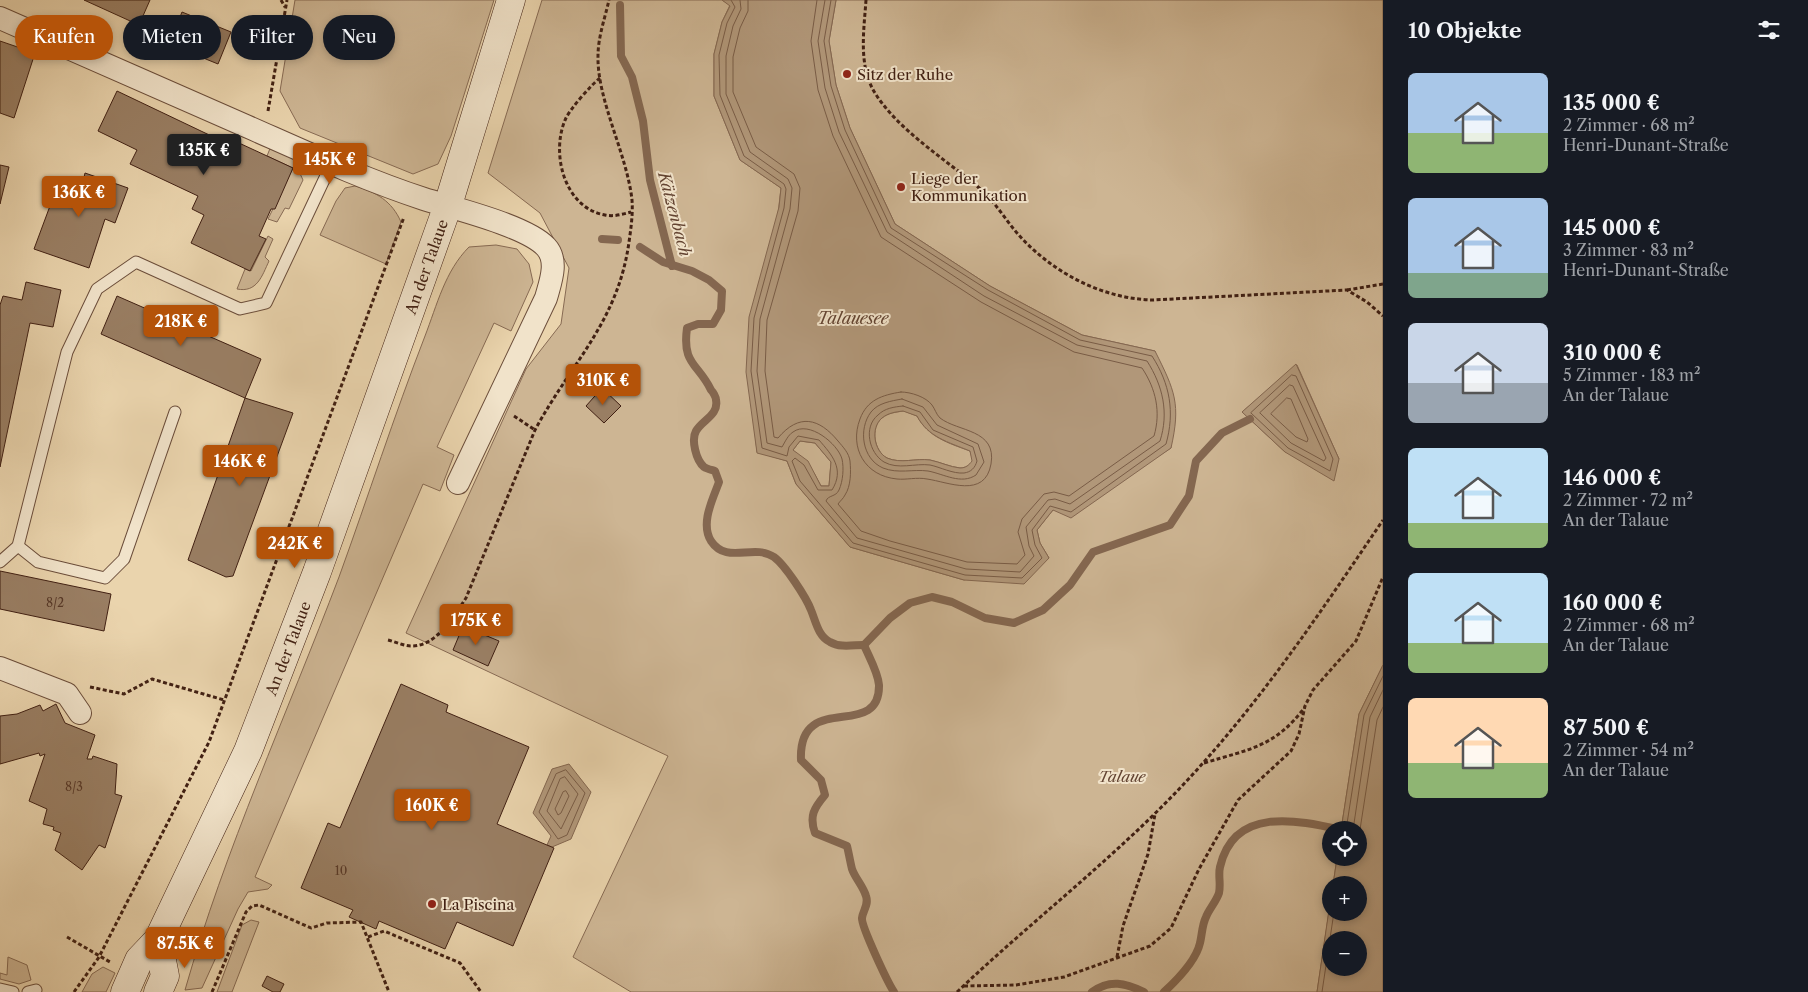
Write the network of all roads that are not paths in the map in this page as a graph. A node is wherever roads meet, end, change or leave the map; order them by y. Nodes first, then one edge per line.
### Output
1 (511, 0) edge
2 (0, 18) edge
3 (331, 165) junction
4 (448, 206) junction
5 (176, 412) dead end
6 (458, 483) dead end
7 (18, 546) junction
8 (0, 562) edge
9 (0, 668) edge
10 (80, 713) dead end
11 (158, 940) junction
12 (0, 989) edge
13 (13, 992) edge
14 (125, 992) edge
15 (158, 992) edge

1 - 4 street, An der Talaue
2 - 3 street
3 - 4 street
3 - 7 lane
4 - 6 street, An der Talaue
4 - 11 street, An der Talaue
5 - 7 lane
7 - 8 lane
9 - 10 street
11 - 14 street, An der Talaue
11 - 15 street
12 - 13 lane

